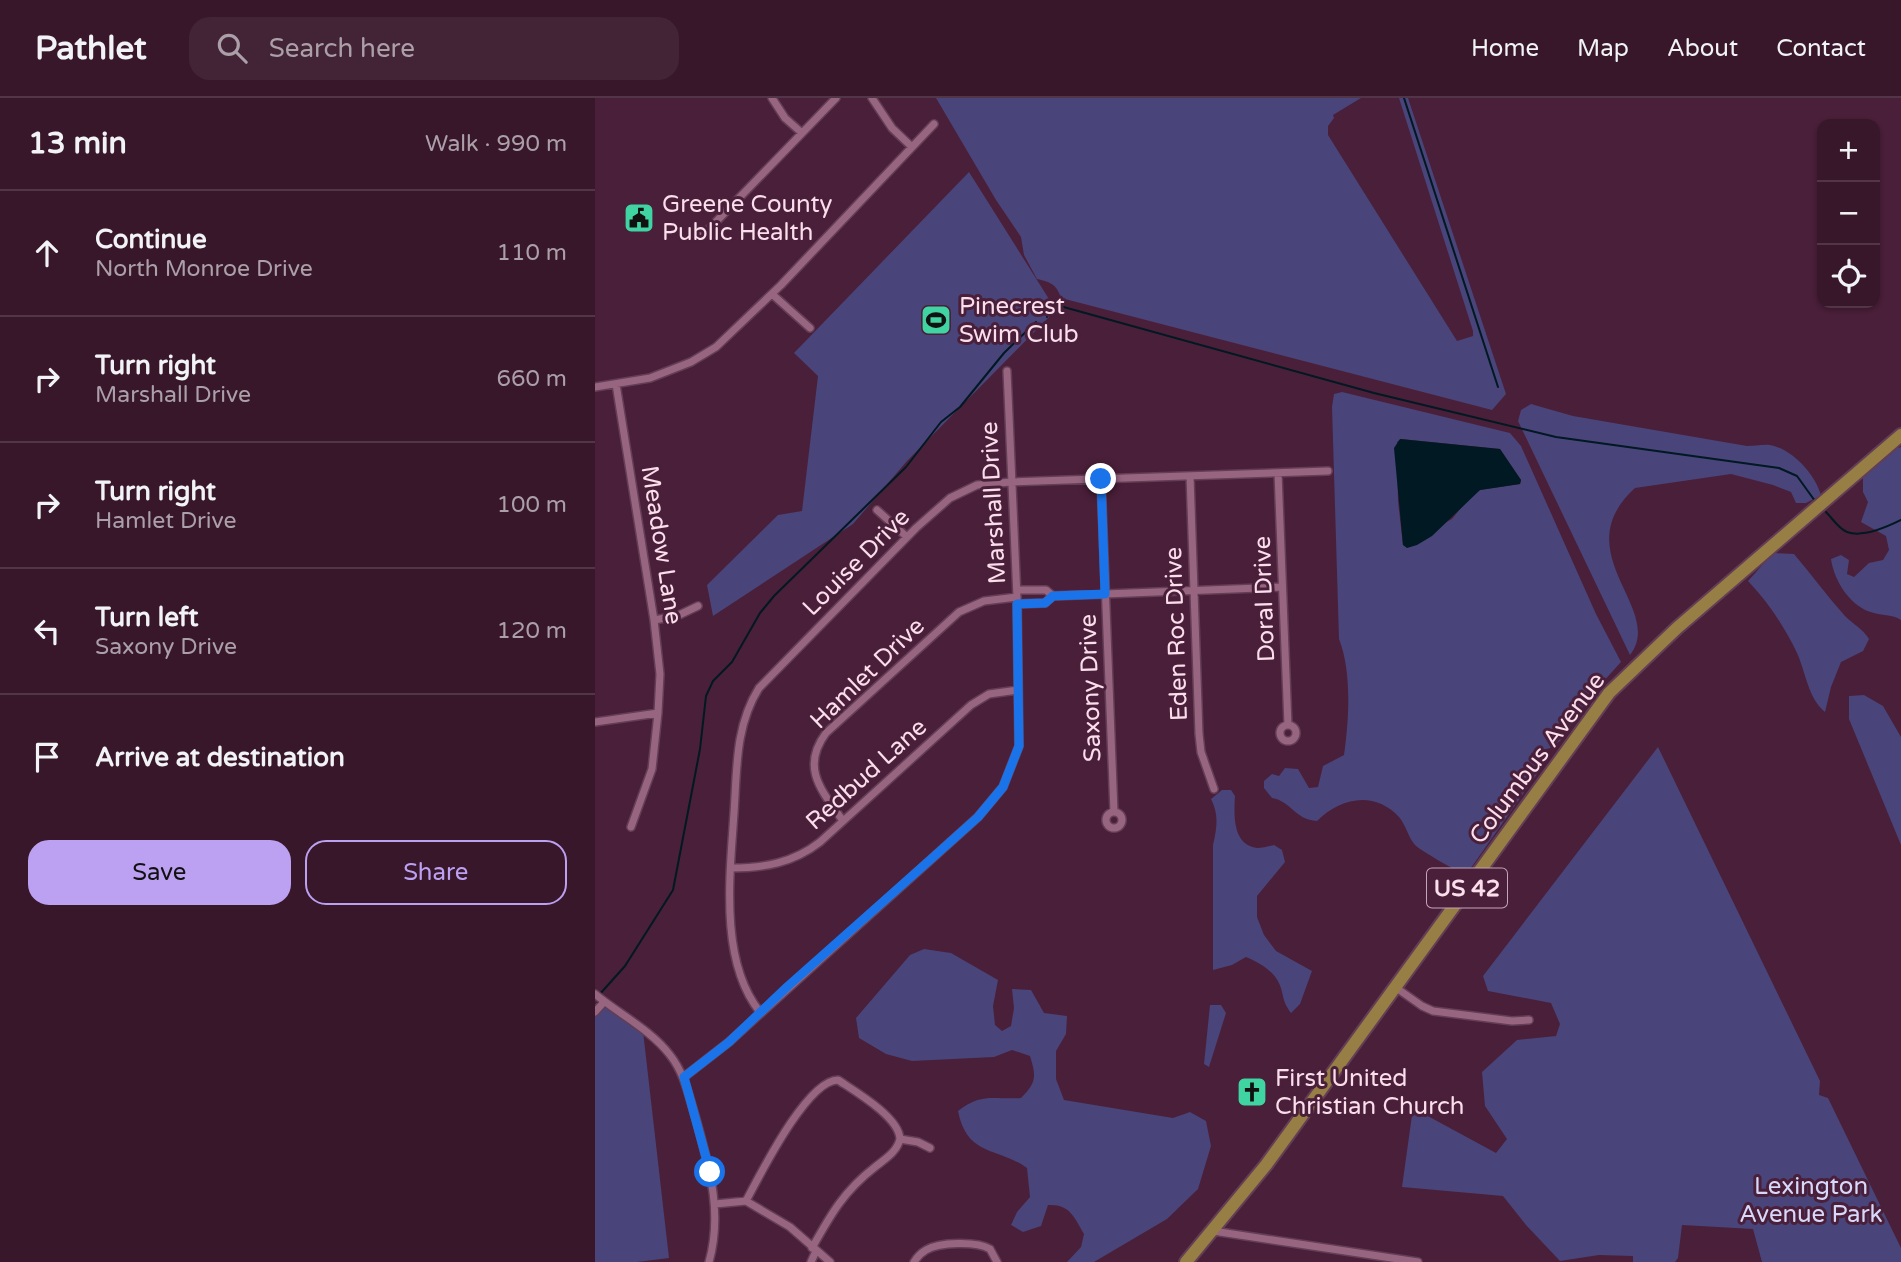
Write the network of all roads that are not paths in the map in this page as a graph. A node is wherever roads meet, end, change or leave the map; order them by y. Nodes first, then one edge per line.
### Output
1 (772, 98) edge
2 (836, 98) edge
3 (873, 98) edge
4 (934, 124) dead end
5 (802, 133) junction
6 (912, 147) junction
7 (697, 236) dead end
8 (772, 294) junction
9 (810, 328) dead end
10 (1007, 371) dead end
11 (616, 384) junction
12 (595, 387) edge
13 (1901, 435) edge
14 (1328, 471) dead end
15 (1278, 472) junction
16 (1190, 476) junction
17 (1101, 479) junction
18 (1011, 482) junction
19 (877, 510) dead end
20 (907, 537) junction
21 (1282, 587) junction
22 (1194, 591) junction
23 (1105, 594) junction
24 (1053, 596) junction
25 (1017, 597) junction
26 (698, 606) dead end
27 (654, 620) junction
28 (1018, 690) junction
29 (658, 713) junction
30 (595, 722) edge
31 (1288, 725) dead end
32 (1214, 789) dead end
33 (1114, 812) dead end
34 (843, 821) junction
35 (631, 827) dead end
36 (731, 868) junction
37 (1395, 987) junction
38 (600, 998) edge
39 (595, 1012) edge
40 (760, 1012) junction
41 (1529, 1020) dead end
42 (684, 1077) junction
43 (900, 1139) junction
44 (930, 1148) dead end
45 (746, 1201) junction
46 (715, 1204) junction
47 (1213, 1231) junction
48 (814, 1250) junction
49 (1379, 1259) edge
50 (709, 1262) edge
51 (811, 1262) edge
52 (830, 1262) edge
53 (914, 1262) edge
54 (997, 1262) edge
55 (1186, 1262) edge
56 (1418, 1262) edge

1 - 5 street
2 - 5 street
3 - 6 street
4 - 6 street
5 - 7 street
6 - 8 street
8 - 9 street
8 - 11 street
10 - 18 street, Marshall Drive
11 - 12 street
11 - 27 street, Meadow Lane
13 - 37 main road, Columbus Avenue / US 42
14 - 15 street, Louise Drive
15 - 16 street, Louise Drive
15 - 21 street, Doral Drive
16 - 17 street, Louise Drive
16 - 22 street, Eden Roc Drive
17 - 18 street, Louise Drive
17 - 23 street, Saxony Drive
18 - 20 street, Louise Drive
18 - 25 street, Marshall Drive
19 - 20 street
20 - 36 street, Louise Drive
21 - 22 street, Hamlet Drive
21 - 31 street, Doral Drive
22 - 23 street, Hamlet Drive
22 - 32 street, Eden Roc Drive
23 - 24 street, Hamlet Drive
23 - 33 street, Saxony Drive
24 - 25 street, Hamlet Drive
24 - 25 street, Hamlet Drive
25 - 28 street, Marshall Drive
25 - 34 street, Hamlet Drive
26 - 27 street
27 - 29 street, Meadow Lane
28 - 34 street, Redbud Lane
28 - 40 street, Marshall Drive
29 - 30 street
29 - 35 street, Meadow Lane
34 - 36 street, Redbud Lane
36 - 40 street, Louise Drive
37 - 41 street
37 - 47 main road, Columbus Avenue / US 42
38 - 39 street
38 - 42 street
40 - 42 street, Marshall Drive
42 - 46 street
43 - 44 street
43 - 45 street
43 - 48 street
45 - 46 street
45 - 48 street
46 - 50 street
47 - 49 street
47 - 55 main road, US 42
48 - 51 street
48 - 52 street
49 - 56 street
53 - 54 street

